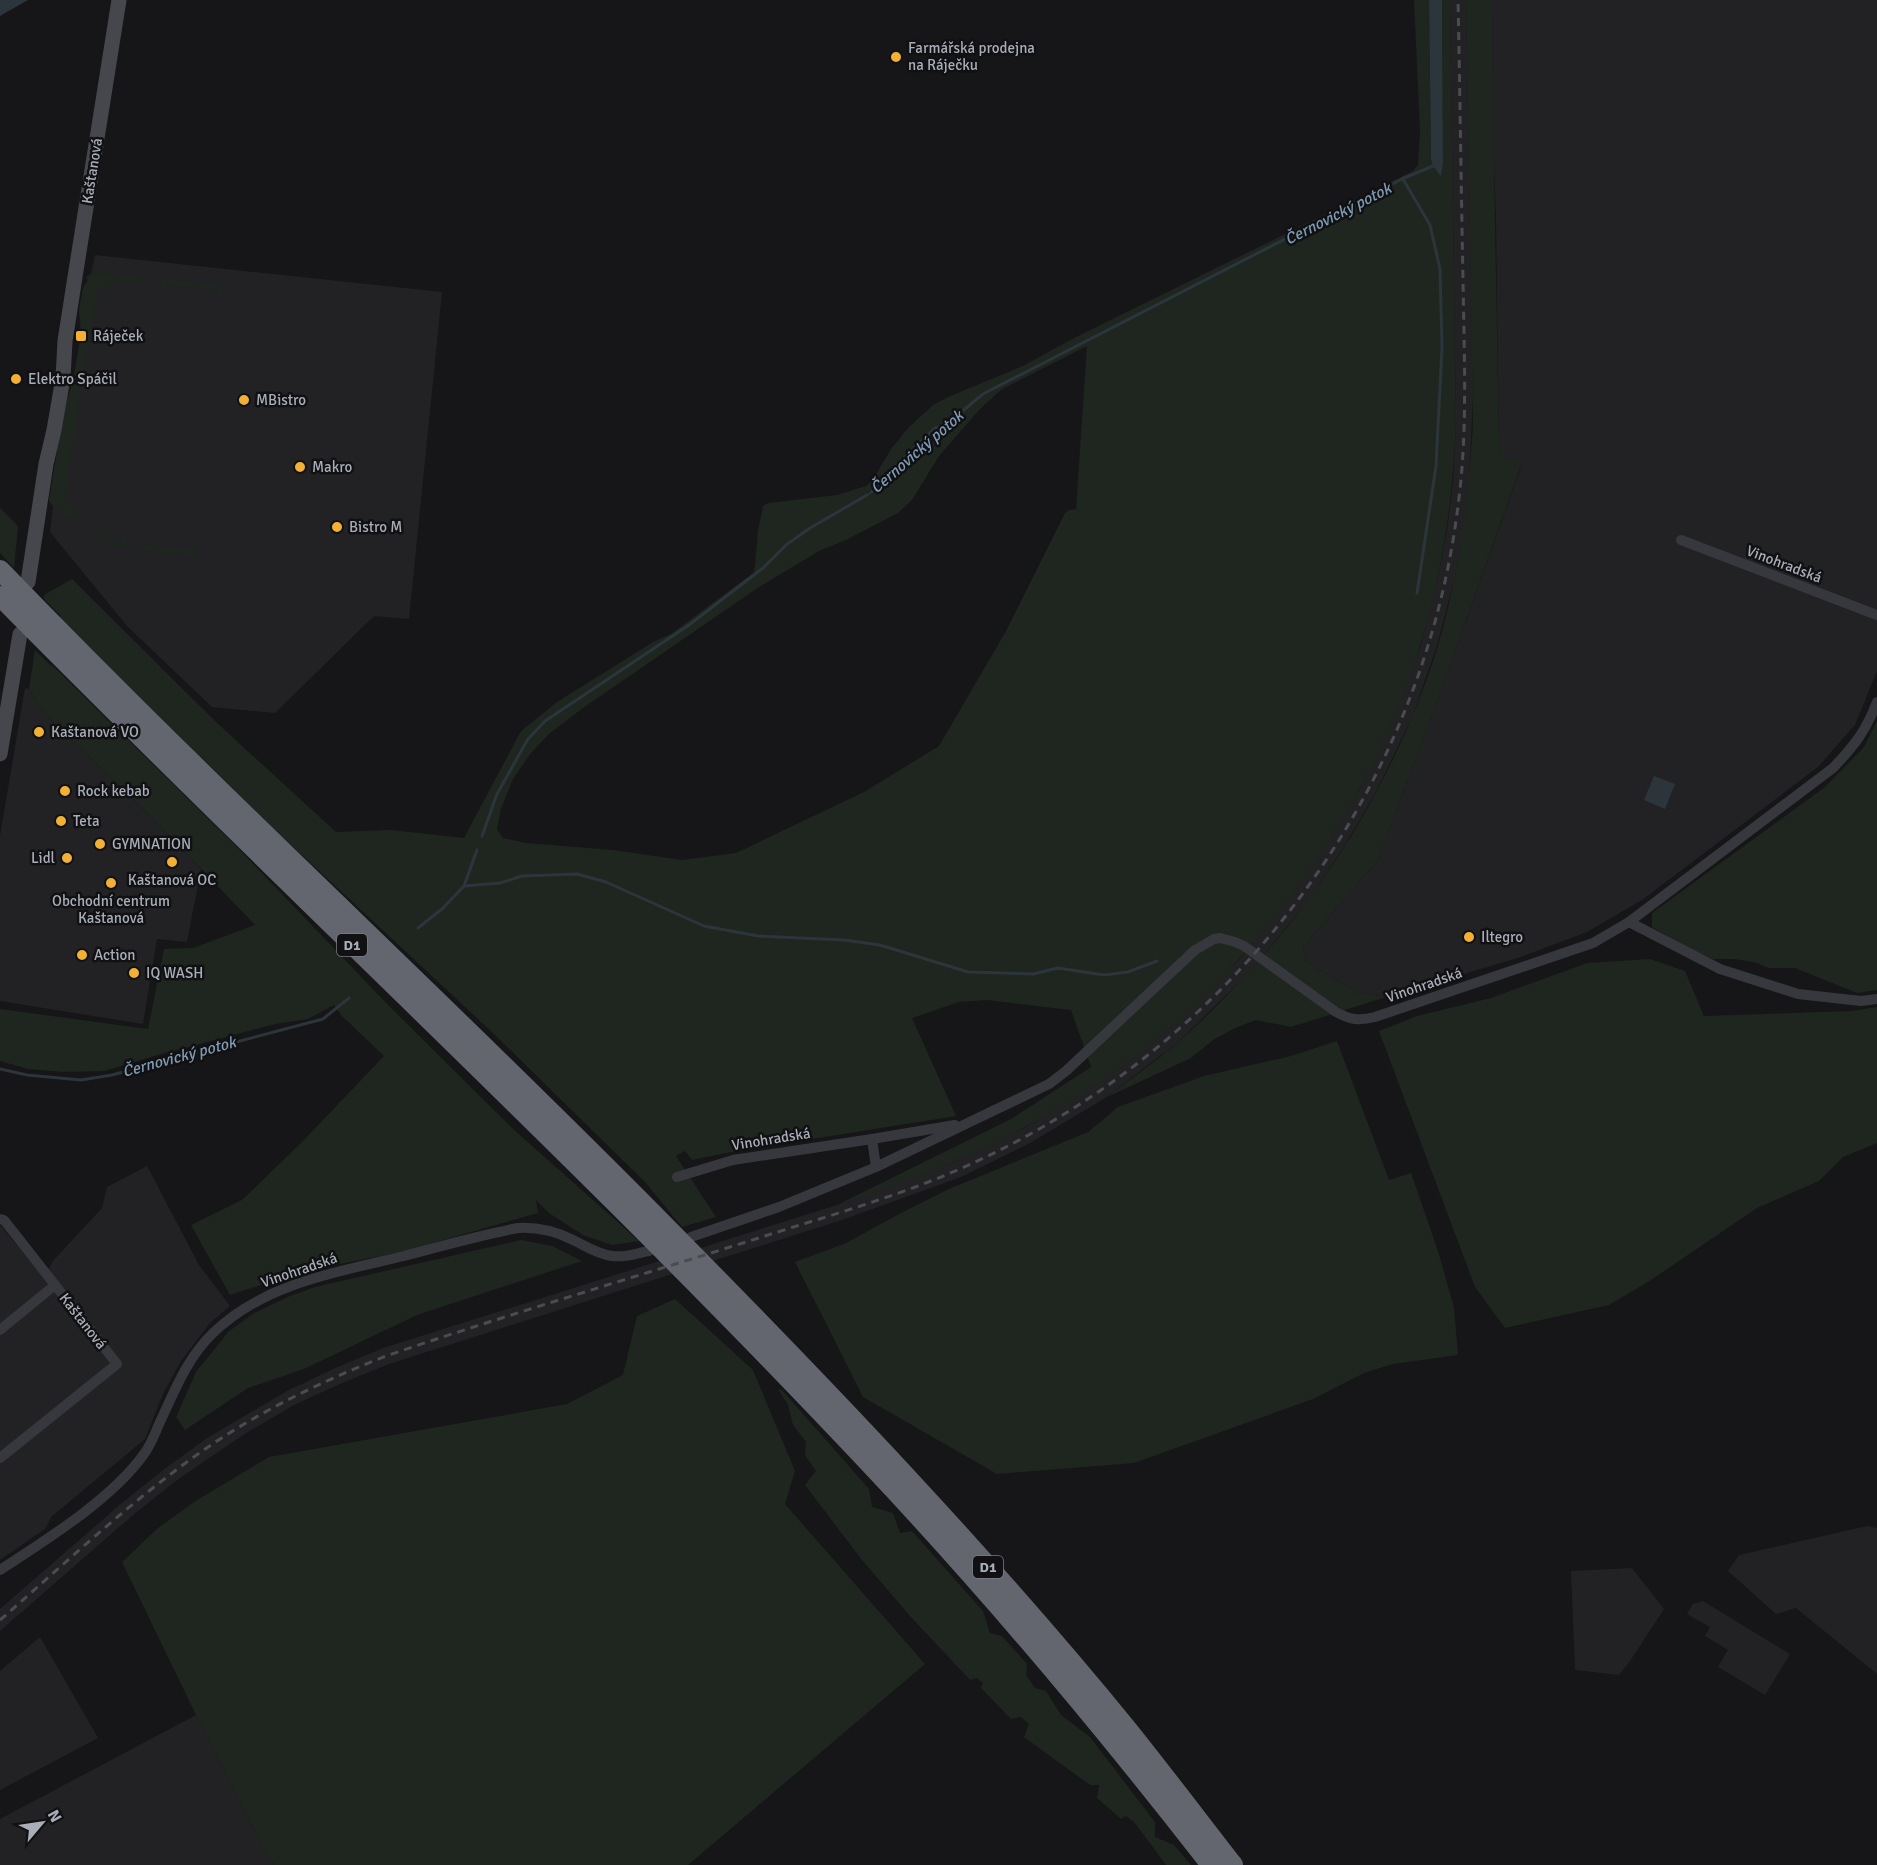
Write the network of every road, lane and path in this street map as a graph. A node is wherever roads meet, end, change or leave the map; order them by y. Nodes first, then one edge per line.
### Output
1 (119, 0) edge
2 (1681, 540) dead end
3 (0, 570) edge
4 (28, 582) dead end
5 (0, 596) edge
6 (1877, 615) edge
7 (20, 634) dead end
8 (1877, 702) edge
9 (0, 754) edge
10 (1629, 922) junction
11 (1877, 999) edge
12 (970, 1123) junction
13 (872, 1139) junction
14 (876, 1167) junction
15 (677, 1177) dead end
16 (0, 1219) edge
17 (692, 1237) dead end
18 (650, 1244) junction
19 (55, 1285) junction
20 (0, 1330) edge
21 (0, 1458) edge
22 (0, 1570) edge
23 (1211, 1865) edge
24 (1233, 1865) edge

1 - 4 main road, Kaštanová
2 - 6 street, Vinohradská
3 - 24 highway, D1
5 - 18 highway, D1
7 - 9 main road
8 - 10 street, Vinohradská
10 - 11 street
10 - 12 street, Vinohradská
12 - 13 street, Vinohradská
12 - 14 street, Vinohradská
13 - 14 street
13 - 15 street, Vinohradská
14 - 17 street, Vinohradská
16 - 19 street, Kaštanová
18 - 22 street, Vinohradská
18 - 23 highway, D1
19 - 20 street
19 - 21 street, Kaštanová

